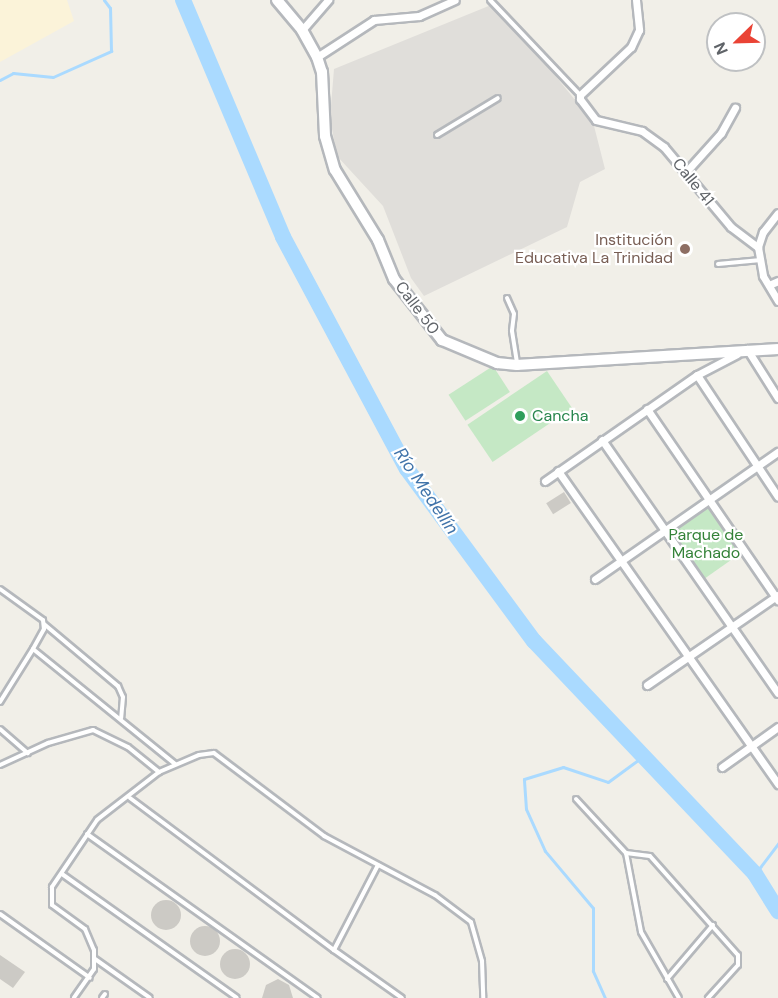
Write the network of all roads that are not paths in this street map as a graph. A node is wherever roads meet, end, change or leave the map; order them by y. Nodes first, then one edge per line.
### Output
1 (277, 0) edge
2 (328, 0) edge
3 (454, 0) edge
4 (490, 0) edge
5 (636, 0) edge
6 (302, 30) junction
7 (317, 57) junction
8 (580, 95) junction
9 (498, 98) dead end
10 (735, 108) dead end
11 (436, 135) dead end
12 (685, 173) junction
13 (778, 213) edge
14 (758, 247) junction
15 (761, 260) junction
16 (718, 264) dead end
17 (778, 281) edge
18 (769, 285) junction
19 (507, 298) dead end
20 (778, 301) edge
21 (746, 349) junction
22 (778, 349) edge
23 (517, 365) junction
24 (697, 375) junction
25 (778, 398) edge
26 (647, 408) junction
27 (602, 440) junction
28 (778, 452) edge
29 (757, 466) junction
30 (558, 471) junction
31 (545, 481) dead end
32 (778, 497) edge
33 (709, 498) junction
34 (662, 531) junction
35 (620, 560) junction
36 (595, 579) dead end
37 (0, 589) edge
38 (777, 597) edge
39 (44, 624) junction
40 (732, 628) junction
41 (33, 649) junction
42 (689, 658) junction
43 (647, 685) dead end
44 (778, 693) edge
45 (0, 701) edge
46 (121, 719) junction
47 (778, 727) edge
48 (0, 729) edge
49 (751, 746) junction
50 (28, 753) junction
51 (1, 764) edge
52 (175, 764) junction
53 (722, 767) dead end
54 (159, 772) junction
55 (778, 784) edge
56 (130, 798) junction
57 (576, 799) dead end
58 (87, 834) junction
59 (626, 853) junction
60 (378, 865) junction
61 (62, 874) junction
62 (0, 915) edge
63 (713, 925) junction
64 (334, 950) junction
65 (95, 959) junction
66 (90, 978) junction
67 (667, 979) junction
68 (74, 998) edge
69 (150, 998) edge
70 (237, 998) edge
71 (318, 998) edge
72 (402, 998) edge
73 (483, 998) edge
74 (679, 998) edge
75 (708, 998) edge

1 - 6 main road, Calle 50
2 - 6 street
3 - 7 street
4 - 8 lane
5 - 8 street
6 - 7 main road, Calle 50
7 - 23 main road, Calle 50
8 - 12 street, Calle 41
9 - 11 lane
10 - 12 street
12 - 14 street, Calle 41
13 - 14 street
14 - 15 street
15 - 16 lane
15 - 18 street
17 - 18 street
18 - 20 street
19 - 23 lane
21 - 22 main road, Calle 50
21 - 23 main road, Calle 50
21 - 24 street
21 - 25 street
24 - 26 street
24 - 29 street
26 - 27 street
26 - 33 street
27 - 30 street
27 - 34 street
28 - 29 street
29 - 32 street
29 - 33 street
30 - 31 street
30 - 35 street
33 - 34 street
33 - 38 street
34 - 35 street
34 - 40 street
35 - 36 street
35 - 42 street
37 - 39 lane
38 - 40 street
39 - 41 lane
39 - 46 lane
40 - 42 street
40 - 44 street
41 - 45 lane
41 - 46 lane
42 - 43 street
42 - 49 street
46 - 52 lane
47 - 49 street
48 - 50 lane
49 - 53 street
49 - 55 street
50 - 51 lane
50 - 54 lane
52 - 54 lane
52 - 60 lane
54 - 56 lane
56 - 58 lane
56 - 64 lane
57 - 59 lane
58 - 61 lane
58 - 71 lane
59 - 63 lane
59 - 67 lane
60 - 64 lane
60 - 73 lane
61 - 65 lane
61 - 70 lane
62 - 66 lane
63 - 67 lane
63 - 75 lane
64 - 72 lane
65 - 66 lane
65 - 69 lane
66 - 68 lane
67 - 74 lane

